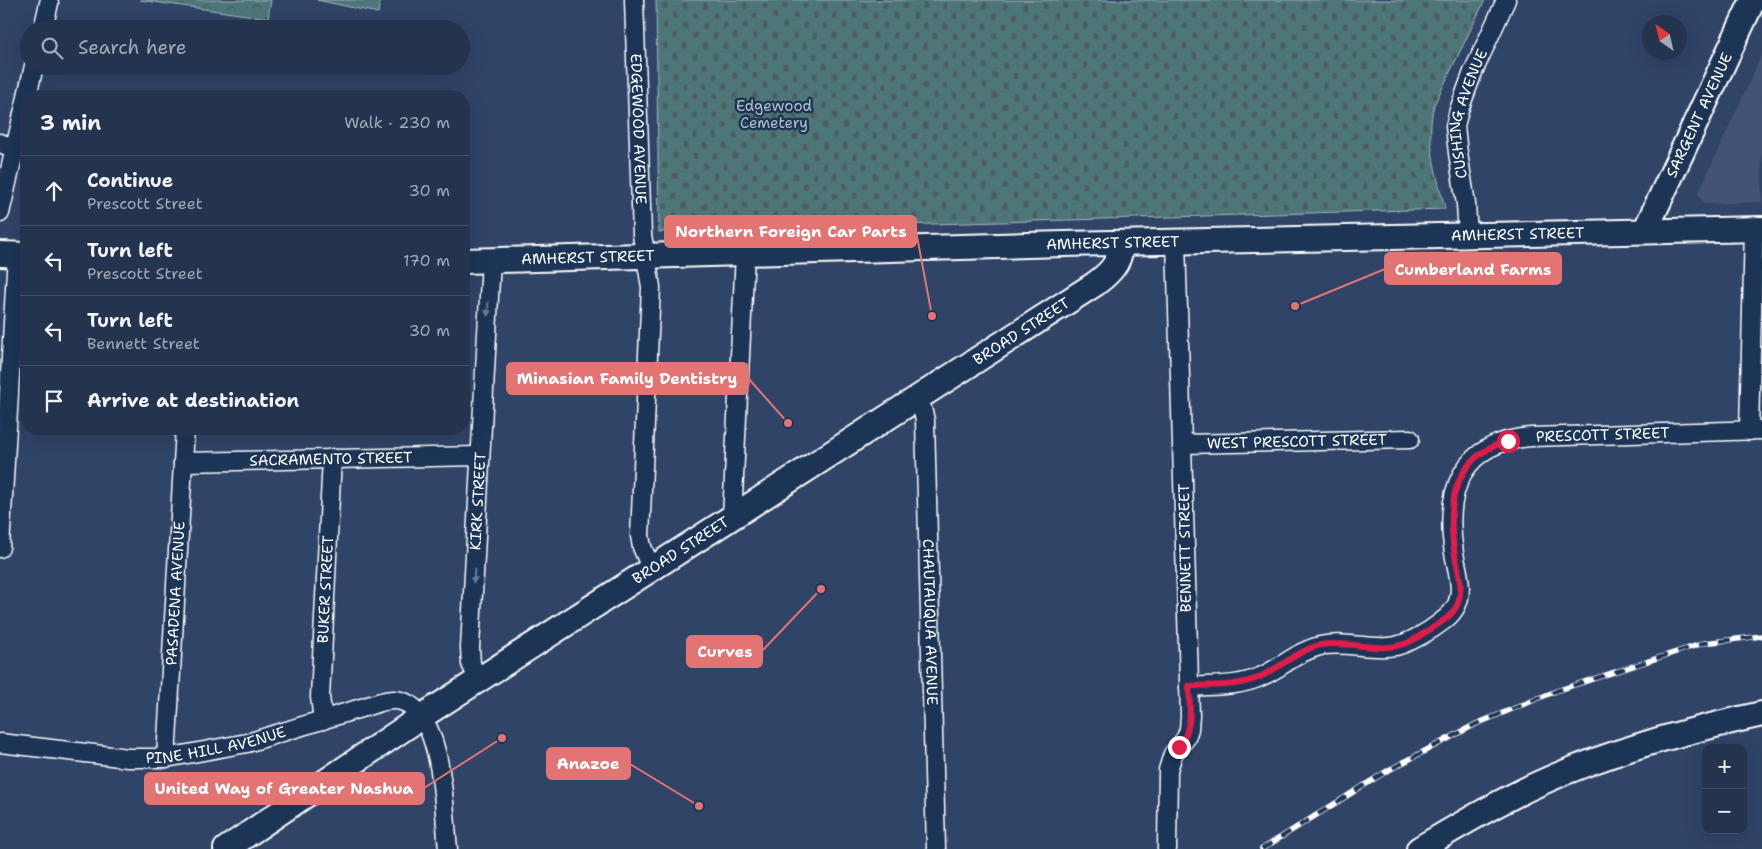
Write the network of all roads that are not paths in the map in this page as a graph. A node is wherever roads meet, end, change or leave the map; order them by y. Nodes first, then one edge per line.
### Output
1 (634, 0) edge
2 (1506, 0) edge
3 (1753, 0) edge
4 (49, 3) dead end
5 (45, 20) edge
6 (32, 75) edge
7 (28, 90) edge
8 (20, 115) edge
9 (7, 146) edge
10 (0, 214) edge
11 (1758, 229) edge
12 (1645, 230) junction
13 (1468, 234) junction
14 (1176, 241) junction
15 (1121, 243) junction
16 (15, 254) edge
17 (745, 254) junction
18 (646, 256) junction
19 (491, 260) junction
20 (470, 261) edge
21 (920, 397) junction
22 (1756, 430) edge
23 (185, 435) edge
24 (1410, 439) dead end
25 (1183, 444) junction
26 (480, 456) junction
27 (332, 458) junction
28 (183, 462) junction
29 (732, 518) junction
30 (0, 548) edge
31 (652, 570) junction
32 (479, 680) junction
33 (1189, 686) junction
34 (1762, 714) edge
35 (421, 717) junction
36 (324, 720) junction
37 (0, 742) edge
38 (166, 758) junction
39 (226, 849) edge
40 (448, 849) edge
41 (936, 849) edge
42 (1167, 849) edge
43 (1419, 849) edge

1 - 18 street, EDGEWOOD AVENUE
2 - 13 street, CUSHING AVENUE
3 - 12 main road, SARGENT AVENUE
4 - 5 street
6 - 7 street
8 - 9 street
9 - 10 street
11 - 12 main road, AMHERST STREET
11 - 22 street
12 - 13 main road, AMHERST STREET
13 - 14 main road, AMHERST STREET
14 - 15 main road, AMHERST STREET
14 - 25 street, BENNETT STREET
15 - 17 main road, AMHERST STREET
15 - 21 main road, BROAD STREET
16 - 30 street
17 - 18 main road, AMHERST STREET
17 - 29 street
18 - 19 main road, AMHERST STREET
18 - 31 street, EDGEWOOD AVENUE
19 - 20 main road, AMHERST STREET
19 -> 26 street, KIRK STREET
21 - 29 main road, BROAD STREET
21 - 41 street, CHAUTAUQUA AVENUE
22 - 33 street, PRESCOTT STREET
23 - 28 street, PASADENA AVENUE
24 - 25 street, WEST PRESCOTT STREET
25 - 33 street, BENNETT STREET
26 - 27 street, SACRAMENTO STREET
26 -> 32 street, KIRK STREET
27 - 28 street, SACRAMENTO STREET
27 - 36 street, BUKER STREET
28 - 38 street, PASADENA AVENUE
29 - 31 main road, BROAD STREET
31 - 32 main road, BROAD STREET
32 - 35 main road, BROAD STREET
33 - 42 street, BENNETT STREET
34 - 43 main road
35 - 36 street, PINE HILL AVENUE
35 - 39 main road, BROAD STREET
35 - 40 street
36 - 38 street, PINE HILL AVENUE
37 - 38 street, PINE HILL AVENUE

